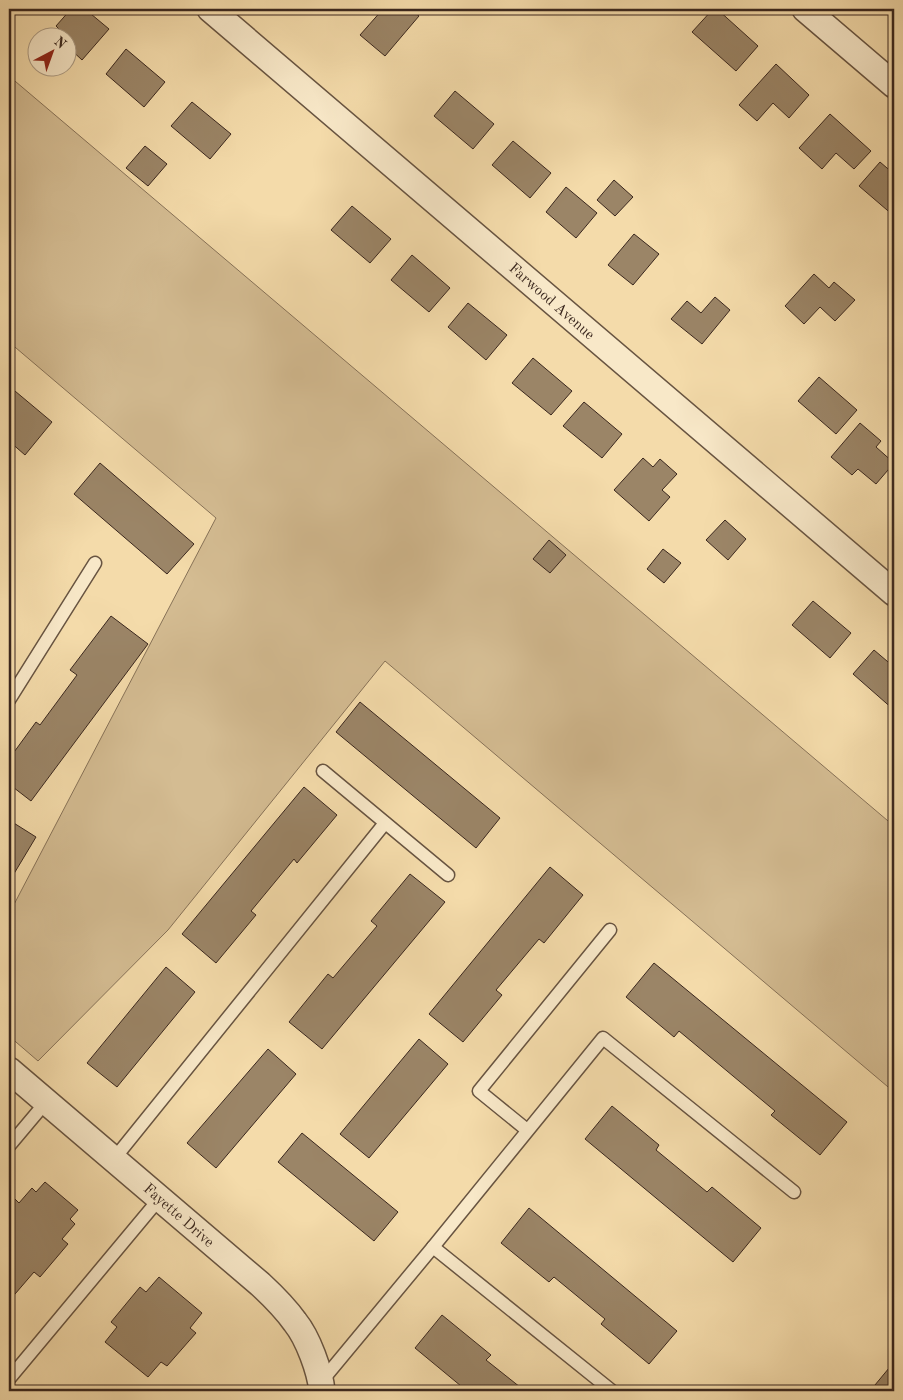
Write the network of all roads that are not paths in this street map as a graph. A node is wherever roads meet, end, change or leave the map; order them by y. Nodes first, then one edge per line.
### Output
1 (210, 9) edge
2 (805, 9) edge
3 (894, 85) edge
4 (95, 563) dead end
5 (894, 593) edge
6 (9, 700) edge
7 (323, 771) dead end
8 (385, 823) junction
9 (448, 875) dead end
10 (610, 930) dead end
11 (9, 1070) edge
12 (46, 1102) junction
13 (527, 1130) junction
14 (9, 1146) edge
15 (114, 1159) junction
16 (794, 1192) dead end
17 (160, 1198) junction
18 (433, 1248) junction
19 (9, 1379) edge
20 (322, 1386) edge
21 (612, 1391) edge

1 - 5 street, Farwood Avenue
2 - 3 street
4 - 6 lane
7 - 8 lane
8 - 9 lane
8 - 15 lane
10 - 13 lane
11 - 12 street, Fayette Drive
12 - 14 lane
12 - 15 street, Fayette Drive
13 - 16 lane
13 - 18 lane
15 - 17 street, Fayette Drive
17 - 19 lane
17 - 20 street, Fayette Drive
18 - 20 lane
18 - 21 lane

